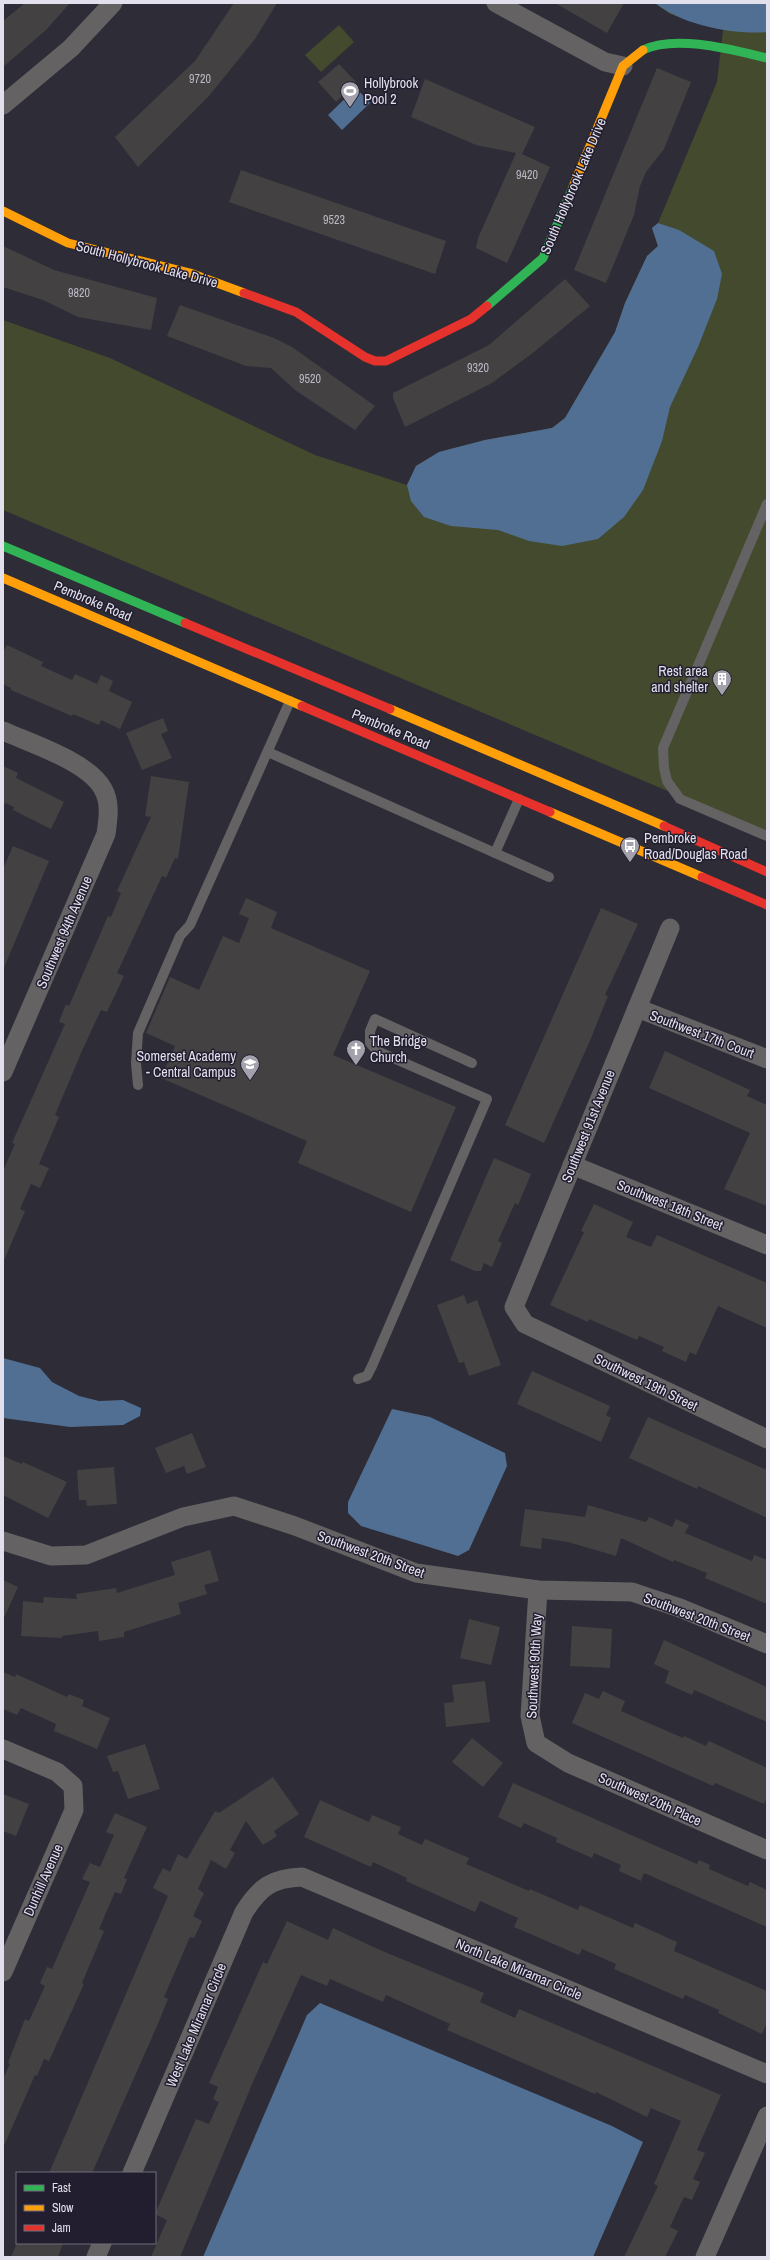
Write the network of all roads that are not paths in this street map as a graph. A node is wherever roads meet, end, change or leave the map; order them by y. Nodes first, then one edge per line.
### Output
1 (113, 3) edge
2 (496, 3) edge
3 (767, 58) edge
4 (623, 66) junction
5 (3, 105) edge
6 (3, 211) edge
7 (767, 504) edge
8 (3, 546) edge
9 (3, 578) edge
10 (290, 701) junction
11 (3, 731) edge
12 (268, 752) junction
13 (520, 795) junction
14 (767, 836) edge
15 (495, 852) junction
16 (767, 872) edge
17 (549, 877) dead end
18 (767, 905) edge
19 (670, 928) dead end
20 (637, 1008) junction
21 (767, 1059) edge
22 (472, 1063) dead end
23 (3, 1072) edge
24 (138, 1084) dead end
25 (572, 1165) junction
26 (767, 1245) edge
27 (525, 1324) joint
28 (358, 1379) dead end
29 (767, 1439) edge
30 (3, 1541) edge
31 (538, 1590) junction
32 (767, 1644) edge
33 (536, 1743) joint
34 (3, 1749) edge
35 (767, 1850) edge
36 (270, 1883) joint
37 (5, 1961) edge
38 (767, 2074) edge
39 (767, 2116) edge
40 (132, 2172) edge
41 (102, 2244) edge
42 (96, 2257) edge
43 (705, 2257) edge

1 - 5 street
2 - 4 street
3 - 4 main road
4 - 6 main road, South Hollybrook Lake Drive
7 - 14 lane
8 - 16 main road, Pembroke Road
9 - 10 main road, Pembroke Road
10 - 12 lane
10 - 13 main road, Pembroke Road
11 - 23 street, Southwest 94th Avenue
12 - 15 lane
12 - 24 lane
13 - 15 lane
13 - 18 main road, Pembroke Road
15 - 17 lane
19 - 20 street, Southwest 91st Avenue
20 - 21 street, Southwest 17th Court
20 - 25 street, Southwest 91st Avenue
22 - 28 lane
25 - 26 street, Southwest 18th Street
25 - 27 street, Southwest 91st Avenue
27 - 29 street, Southwest 19th Street
30 - 31 street, Southwest 20th Street
31 - 32 street, Southwest 20th Street
31 - 33 street, Southwest 90th Way
33 - 35 street, Southwest 20th Place
34 - 37 street, Dunhill Avenue
36 - 38 street, North Lake Miramar Circle
36 - 40 street, West Lake Miramar Circle
39 - 43 street
41 - 42 street

